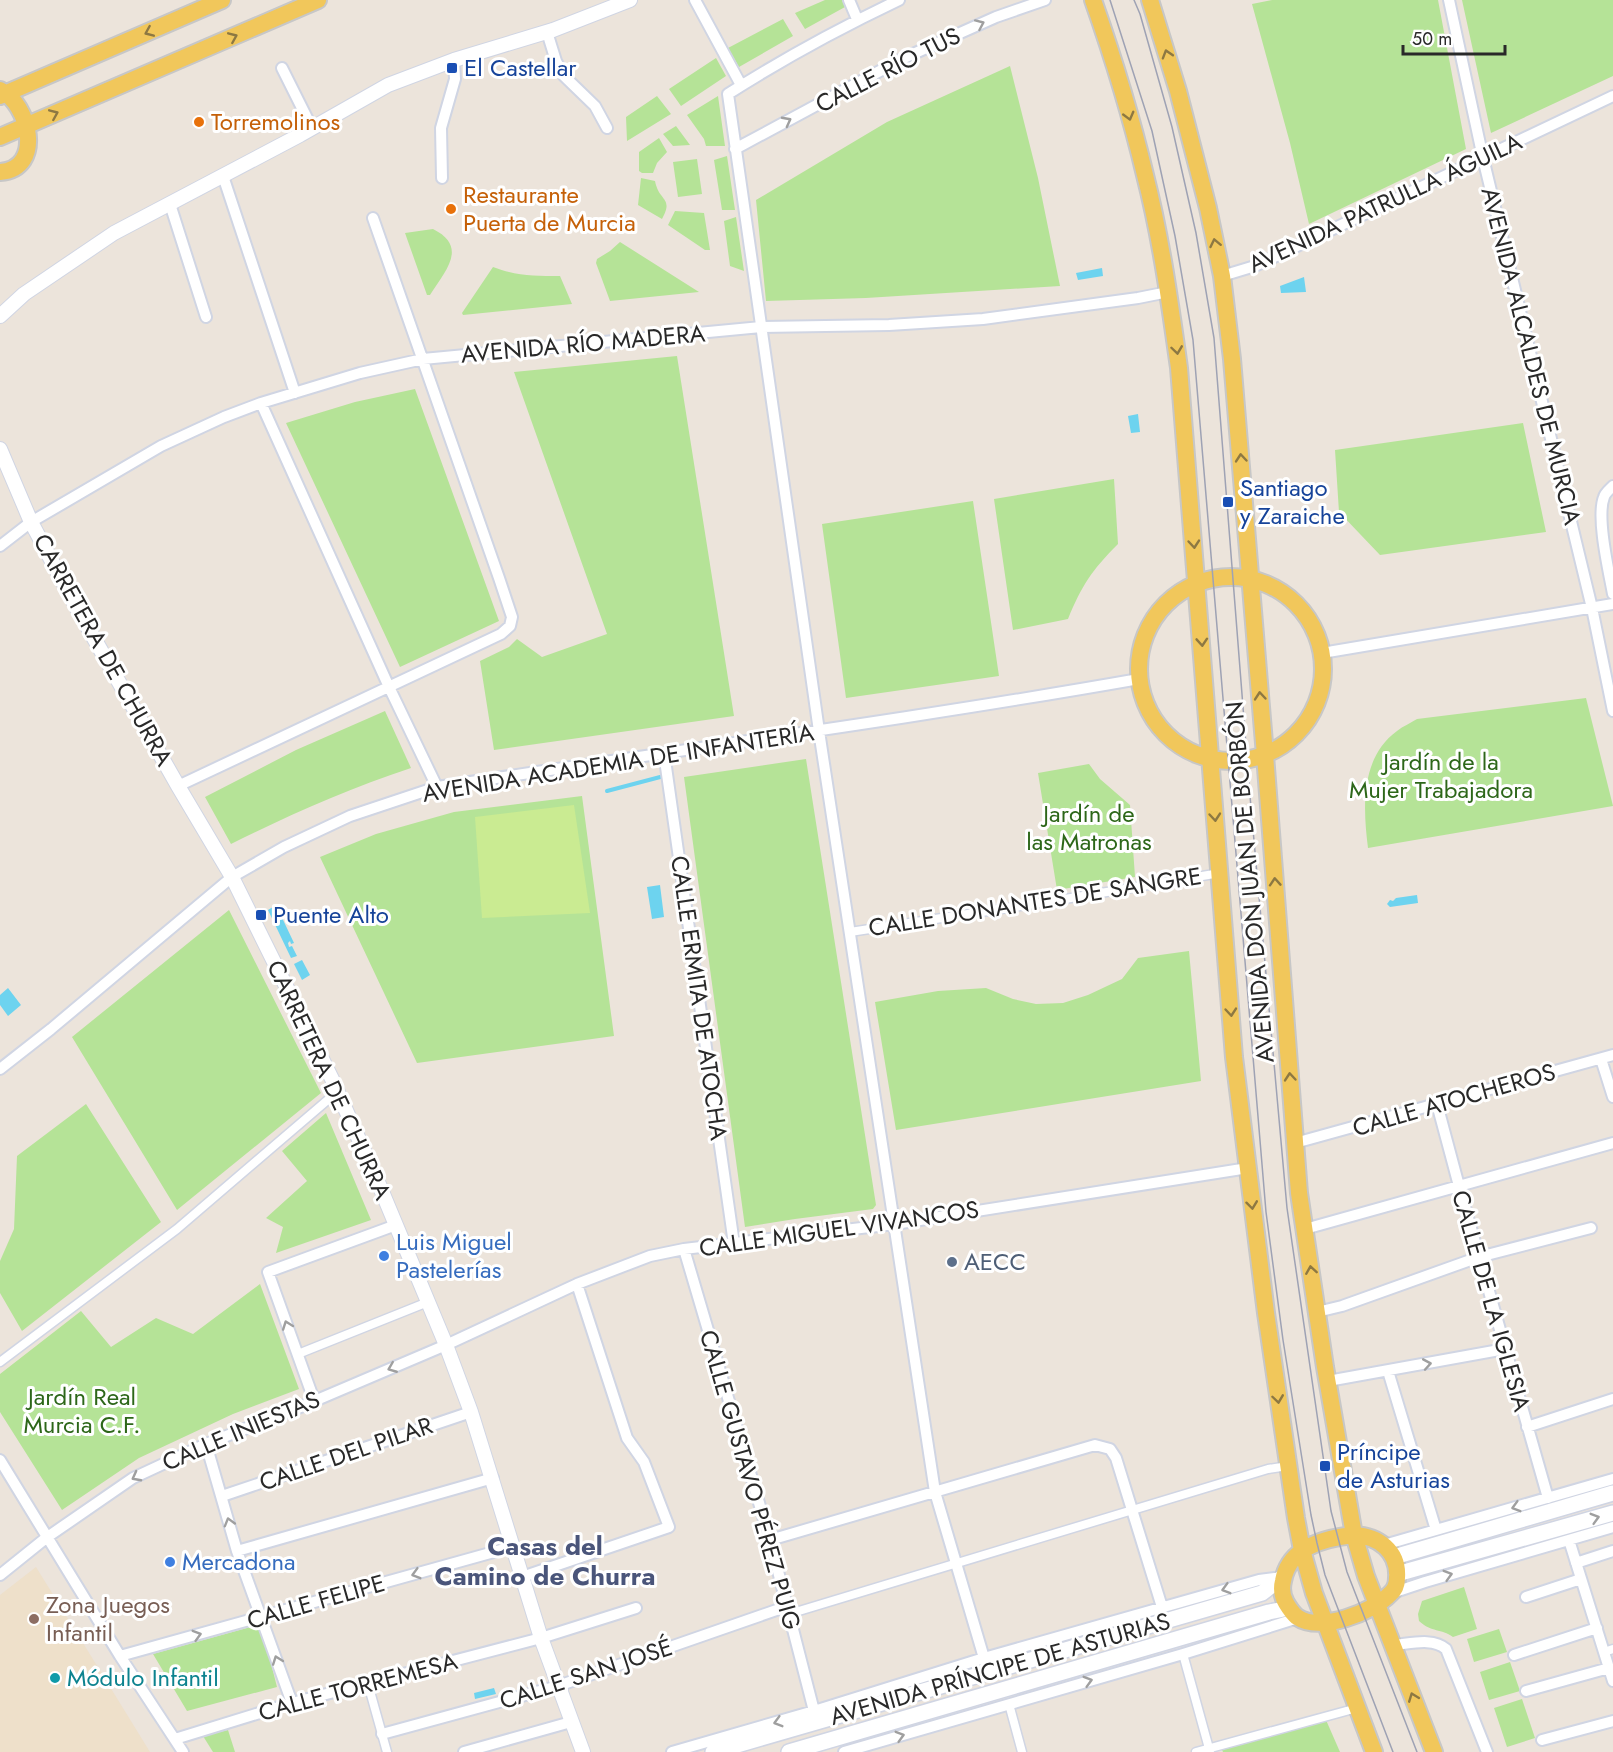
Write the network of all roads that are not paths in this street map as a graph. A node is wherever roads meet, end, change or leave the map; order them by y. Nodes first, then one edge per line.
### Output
1 (222, 0) edge
2 (318, 0) edge
3 (630, 0) edge
4 (695, 0) edge
5 (849, 0) edge
6 (899, 0) edge
7 (1045, 0) edge
8 (1093, 0) edge
9 (1150, 0) edge
10 (1449, 0) edge
11 (857, 20) junction
12 (547, 32) junction
13 (454, 60) junction
14 (282, 68) dead end
15 (741, 85) junction
16 (2, 93) edge
17 (1613, 96) edge
18 (26, 126) junction
19 (312, 128) junction
20 (607, 128) dead end
21 (0, 137) edge
22 (735, 149) junction
23 (1483, 158) junction
24 (4, 174) edge
25 (223, 176) junction
26 (442, 178) dead end
27 (170, 204) junction
28 (373, 218) dead end
29 (1222, 276) junction
30 (1168, 292) junction
31 (0, 316) edge
32 (207, 317) dead end
33 (761, 327) junction
34 (423, 359) junction
35 (295, 393) junction
36 (261, 403) junction
37 (0, 449) edge
38 (1613, 486) edge
39 (31, 522) junction
40 (0, 546) edge
41 (1250, 579) junction
42 (1197, 583) junction
43 (1613, 594) edge
44 (1613, 604) edge
45 (1592, 608) junction
46 (1322, 653) junction
47 (1139, 679) junction
48 (389, 687) junction
49 (1613, 711) edge
50 (819, 731) junction
51 (664, 753) junction
52 (1265, 755) junction
53 (1210, 759) junction
54 (178, 786) junction
55 (437, 786) junction
56 (1220, 873) junction
57 (232, 877) junction
58 (850, 932) junction
59 (1613, 1055) edge
60 (1601, 1059) junction
61 (0, 1070) edge
62 (337, 1092) junction
63 (1613, 1097) edge
64 (1437, 1104) junction
65 (1295, 1143) junction
66 (1613, 1143) edge
67 (1248, 1168) junction
68 (1458, 1186) junction
69 (895, 1224) junction
70 (396, 1225) junction
71 (1591, 1228) dead end
72 (1305, 1229) junction
73 (734, 1244) junction
74 (684, 1250) junction
75 (1479, 1257) junction
76 (577, 1284) junction
77 (429, 1302) junction
78 (1317, 1312) junction
79 (446, 1345) junction
80 (1505, 1350) junction
81 (298, 1354) junction
82 (0, 1362) edge
83 (1388, 1371) junction
84 (1328, 1381) junction
85 (1613, 1399) edge
86 (314, 1400) junction
87 (471, 1412) junction
88 (1527, 1427) junction
89 (206, 1444) junction
90 (0, 1460) edge
91 (1288, 1466) junction
92 (493, 1478) junction
93 (1613, 1479) edge
94 (935, 1492) junction
95 (1613, 1493) edge
96 (222, 1496) junction
97 (1548, 1498) junction
98 (1132, 1510) junction
99 (1613, 1513) edge
100 (1613, 1527) edge
101 (1436, 1530) junction
102 (1354, 1536) junction
103 (46, 1538) junction
104 (770, 1540) junction
105 (1569, 1540) junction
106 (512, 1547) junction
107 (1302, 1550) junction
108 (237, 1551) junction
109 (1389, 1551) junction
110 (1613, 1551) edge
111 (956, 1563) junction
112 (1576, 1563) junction
113 (1397, 1574) junction
114 (0, 1575) edge
115 (522, 1577) junction
116 (1283, 1577) junction
117 (1581, 1579) junction
118 (1392, 1593) junction
119 (1526, 1597) dead end
120 (1377, 1604) junction
121 (1162, 1607) junction
122 (636, 1608) dead end
123 (789, 1610) junction
124 (1293, 1613) junction
125 (261, 1617) junction
126 (1325, 1622) junction
127 (1597, 1628) junction
128 (541, 1638) junction
129 (1393, 1645) junction
130 (1608, 1650) edge
131 (1183, 1654) junction
132 (1514, 1655) dead end
133 (120, 1656) junction
134 (984, 1658) junction
135 (1609, 1668) junction
136 (1613, 1682) edge
137 (368, 1684) junction
138 (558, 1686) junction
139 (1526, 1691) dead end
140 (292, 1703) junction
141 (1009, 1704) junction
142 (1357, 1708) junction
143 (814, 1711) junction
144 (1613, 1721) edge
145 (571, 1722) junction
146 (382, 1734) junction
147 (175, 1739) junction
148 (1542, 1740) dead end
149 (581, 1750) edge
150 (1210, 1750) edge
151 (183, 1752) edge
152 (387, 1752) edge
153 (464, 1752) edge
154 (672, 1752) edge
155 (713, 1752) edge
156 (789, 1752) edge
157 (844, 1752) edge
158 (1022, 1752) edge
159 (1196, 1752) edge
160 (1373, 1752) edge
161 (1434, 1752) edge
162 (1487, 1752) edge

1 -> 16 main road
18 -> 2 main road
3 - 12 street
4 - 15 street
5 - 11 street
6 - 11 street
22 -> 7 street, CALLE RÍO TUS
8 -> 30 main road, AVENIDA DON JUAN DE BORBÓN
29 -> 9 main road, AVENIDA DON JUAN DE BORBÓN
10 - 23 street, AVENIDA ALCALDES DE MURCIA
11 - 15 street
12 - 13 street
12 - 20 street
13 - 19 street
13 - 26 street
14 - 19 street
15 - 22 street
16 - 18 main road
17 - 23 street, AVENIDA PATRULLA ÁGUILA
18 - 21 main road
18 - 24 main road
19 - 25 street
22 - 33 street
23 - 29 street, AVENIDA PATRULLA ÁGUILA
23 - 45 street, AVENIDA ALCALDES DE MURCIA
25 - 27 street
25 - 35 street
27 - 31 street
27 - 32 street
28 - 34 street
41 -> 29 main road, AVENIDA DON JUAN DE BORBÓN
30 - 33 street, AVENIDA RÍO MADERA
30 -> 42 main road, AVENIDA DON JUAN DE BORBÓN
33 - 34 street, AVENIDA RÍO MADERA
33 - 50 street
34 - 35 street, AVENIDA RÍO MADERA
34 - 48 street
35 - 36 street, AVENIDA RÍO MADERA
36 - 39 street, AVENIDA RÍO MADERA
36 - 48 street
37 - 39 street, CARRETERA DE CHURRA
38 - 43 street
39 - 40 street, AVENIDA RÍO MADERA
39 - 54 street, CARRETERA DE CHURRA
41 - 42 main road
41 - 46 main road
52 -> 41 main road, AVENIDA DON JUAN DE BORBÓN
42 - 47 main road
42 -> 53 main road, AVENIDA DON JUAN DE BORBÓN
44 - 45 street
45 - 46 street
45 - 49 street, AVENIDA ALCALDES DE MURCIA
46 - 52 main road
47 - 50 street, AVENIDA ACADEMIA DE INFANTERÍA
47 - 53 main road
48 - 54 street
48 - 55 street
50 - 51 street, AVENIDA ACADEMIA DE INFANTERÍA
50 - 58 street
51 - 55 street, AVENIDA ACADEMIA DE INFANTERÍA
51 - 73 street, CALLE ERMITA DE ATOCHA
52 - 53 main road
65 -> 52 main road, AVENIDA DON JUAN DE BORBÓN
53 -> 56 main road, AVENIDA DON JUAN DE BORBÓN
54 - 57 street, CARRETERA DE CHURRA
55 - 57 street, AVENIDA ACADEMIA DE INFANTERÍA
56 - 58 street, CALLE DONANTES DE SANGRE
56 -> 67 main road, AVENIDA DON JUAN DE BORBÓN
57 - 61 street, AVENIDA ACADEMIA DE INFANTERÍA
57 - 62 street, CARRETERA DE CHURRA
58 - 69 street
59 - 60 street, CALLE ATOCHEROS
60 - 63 street
60 - 64 street, CALLE ATOCHEROS
62 - 70 street, CARRETERA DE CHURRA
62 - 82 street
64 - 65 street, CALLE ATOCHEROS
64 - 68 street, CALLE DE LA IGLESIA
65 - 72 main road, AVENIDA DON JUAN DE BORBÓN
66 - 68 street
67 - 69 street, CALLE MIGUEL VIVANCOS
67 -> 91 main road, AVENIDA DON JUAN DE BORBÓN
68 - 72 street
68 - 75 street, CALLE DE LA IGLESIA
69 - 73 street, CALLE MIGUEL VIVANCOS
69 - 94 street
70 - 77 street, CARRETERA DE CHURRA
81 -> 70 street
71 - 75 street
78 -> 72 main road, AVENIDA DON JUAN DE BORBÓN
73 - 74 street, CALLE MIGUEL VIVANCOS
74 - 76 street, CALLE MIGUEL VIVANCOS
74 - 104 street, CALLE GUSTAVO PÉREZ PUIG
75 - 78 street
75 - 80 street, CALLE DE LA IGLESIA
76 - 79 street, CALLE MIGUEL VIVANCOS
76 - 115 street
77 - 79 street, CARRETERA DE CHURRA
77 - 81 street
78 - 84 main road, AVENIDA DON JUAN DE BORBÓN
79 -> 86 street, CALLE INIESTAS
79 - 87 street, CARRETERA DE CHURRA
83 -> 80 street
80 - 88 street, CALLE DE LA IGLESIA
81 - 86 street
83 - 84 street
83 - 101 street
84 - 102 main road, AVENIDA DON JUAN DE BORBÓN
85 - 88 street
86 - 89 street, CALLE INIESTAS
87 - 92 street, CARRETERA DE CHURRA
87 - 96 street, CALLE DEL PILAR
88 - 97 street, CALLE DE LA IGLESIA
89 - 96 street
89 -> 103 street, CALLE INIESTAS
90 - 103 street
91 - 98 street
91 - 107 main road, AVENIDA DON JUAN DE BORBÓN
92 - 106 street, CARRETERA DE CHURRA
92 - 108 street
93 - 97 street
94 - 98 street
94 - 104 street
94 - 111 street
95 - 109 main road
108 -> 96 street
97 -> 101 street
98 - 111 street
98 - 121 street
113 -> 99 main road
100 - 105 street
101 - 109 street
102 - 107 main road
102 - 109 main road
102 - 120 main road, AVENIDA DON JUAN DE BORBÓN
103 - 114 street, CALLE INIESTAS
103 - 133 street
104 - 123 street, CALLE GUSTAVO PÉREZ PUIG
105 - 112 street
118 -> 105 street
106 - 115 street, CARRETERA DE CHURRA
106 -> 125 street, CALLE FELIPE
107 - 116 main road
107 - 126 main road, AVENIDA DON JUAN DE BORBÓN
108 - 125 street
109 - 113 main road
110 - 112 street
111 - 123 street
111 - 134 street
112 - 117 street
113 - 118 main road
115 - 128 street, CARRETERA DE CHURRA
116 -> 121 street
116 - 124 main road
116 - 155 main road, AVENIDA PRÍNCIPE DE ASTURIAS
117 - 119 street
117 - 127 street
118 - 120 main road
120 - 126 main road
120 - 129 main road, AVENIDA DON JUAN DE BORBÓN
121 - 134 street
122 - 128 street, CALLE TORREMESA
123 - 138 street, CALLE SAN JOSÉ
123 - 143 street, CALLE GUSTAVO PÉREZ PUIG
124 - 126 main road
124 - 131 street
124 - 156 main road, AVENIDA PRÍNCIPE DE ASTURIAS
133 -> 125 street, CALLE FELIPE
140 -> 125 street
126 - 142 main road, AVENIDA DON JUAN DE BORBÓN
127 - 130 street
127 - 132 street
128 - 137 street, CALLE TORREMESA
128 - 138 street, CARRETERA DE CHURRA
161 -> 129 main road, AVENIDA DON JUAN DE BORBÓN
129 - 162 street
130 - 135 street
141 -> 131 street
131 - 150 street
133 - 147 street
134 - 143 street
135 - 136 street
135 - 139 street
137 - 140 street, CALLE TORREMESA
137 - 146 street
138 - 145 street, CARRETERA DE CHURRA
138 - 146 street, CALLE SAN JOSÉ
140 - 147 street, CALLE TORREMESA
157 -> 141 street
141 - 158 street
142 - 150 street
142 - 160 main road, AVENIDA DON JUAN DE BORBÓN
143 -> 154 street
144 - 148 street
145 - 149 street, CARRETERA DE CHURRA
145 - 153 street
146 - 152 street
147 - 151 street
150 - 159 street

